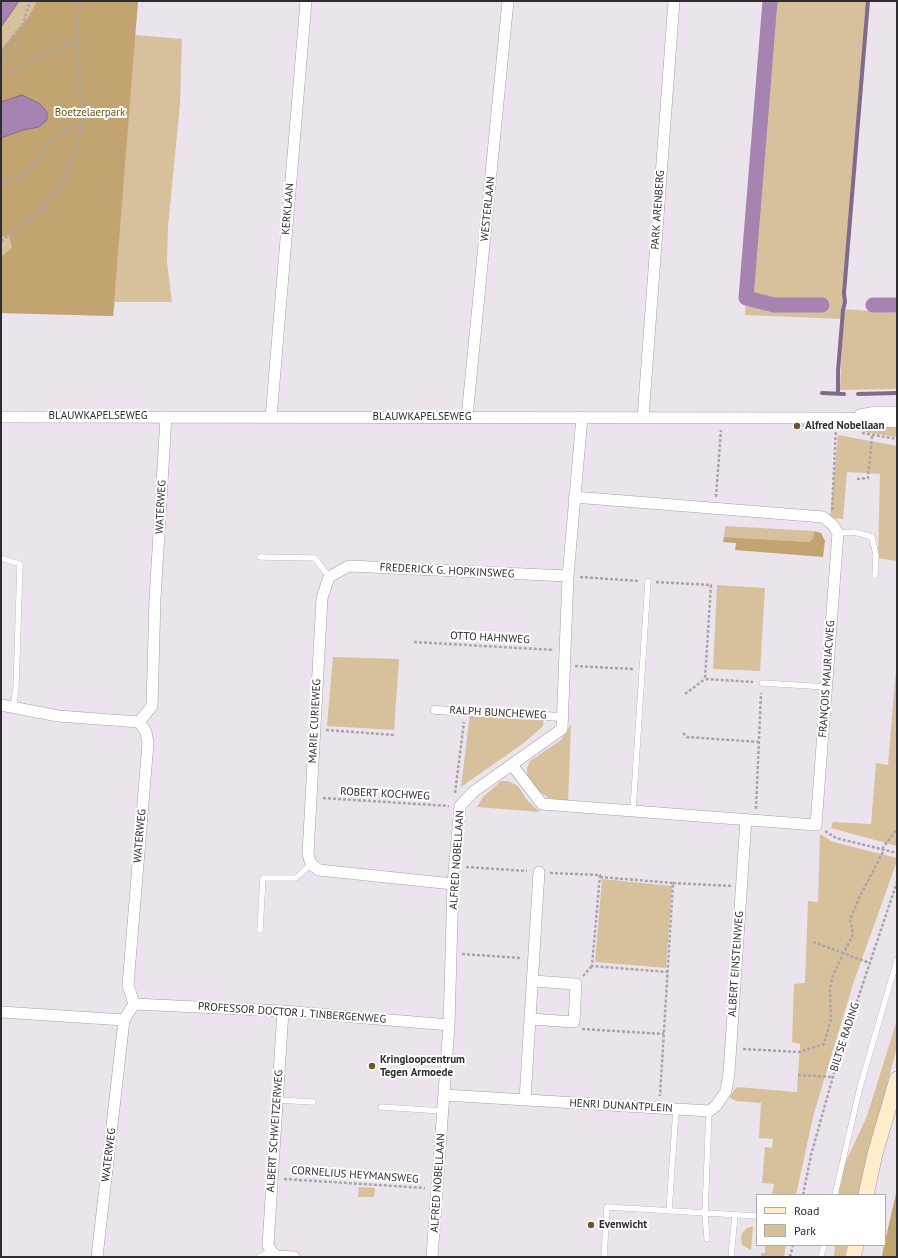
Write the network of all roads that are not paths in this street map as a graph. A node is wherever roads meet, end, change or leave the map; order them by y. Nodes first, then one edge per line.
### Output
1 (306, 1) edge
2 (508, 1) edge
3 (674, 1) edge
4 (897, 412) edge
5 (1, 416) edge
6 (166, 417) junction
7 (467, 417) junction
8 (582, 417) junction
9 (271, 418) junction
10 (643, 418) junction
11 (844, 418) junction
12 (897, 422) edge
13 (574, 497) junction
14 (838, 533) junction
15 (260, 557) dead end
16 (1, 558) edge
17 (568, 576) junction
18 (875, 576) dead end
19 (328, 577) junction
20 (648, 581) dead end
21 (762, 683) road end
22 (828, 687) junction
23 (1, 705) edge
24 (12, 708) junction
25 (435, 710) dead end
26 (562, 717) junction
27 (139, 722) junction
28 (512, 765) junction
29 (633, 810) junction
30 (751, 820) junction
31 (311, 864) junction
32 (539, 872) dead end
33 (454, 884) junction
34 (260, 930) dead end
35 (897, 960) edge
36 (533, 981) junction
37 (134, 1004) junction
38 (283, 1010) junction
39 (1, 1012) edge
40 (530, 1019) junction
41 (124, 1020) junction
42 (449, 1025) junction
43 (897, 1079) edge
44 (444, 1095) junction
45 (277, 1100) junction
46 (525, 1100) junction
47 (313, 1102) dead end
48 (381, 1107) dead end
49 (676, 1109) junction
50 (712, 1109) junction
51 (443, 1111) junction
52 (835, 1194) edge
53 (866, 1194) edge
54 (668, 1211) junction
55 (705, 1213) junction
56 (735, 1215) junction
57 (756, 1216) edge
58 (707, 1239) dead end
59 (824, 1246) edge
60 (856, 1246) edge
61 (271, 1251) junction
62 (97, 1257) edge
63 (259, 1257) edge
64 (294, 1257) edge
65 (432, 1257) edge
66 (604, 1257) edge
67 (731, 1257) edge
68 (822, 1257) edge
69 (853, 1257) edge

1 - 9 street, KERKLAAN
2 - 7 street, WESTERLAAN
3 - 10 street, PARK ARENBERG
4 - 11 street, BLAUWKAPELSEWEG
5 - 6 street, BLAUWKAPELSEWEG
6 - 9 street, BLAUWKAPELSEWEG
6 - 27 street, WATERWEG
7 - 8 street, BLAUWKAPELSEWEG
7 - 9 street, BLAUWKAPELSEWEG
8 - 10 street, BLAUWKAPELSEWEG
8 - 13 street, ALFRED NOBELLAAN
10 - 11 street, BLAUWKAPELSEWEG
11 - 12 street, BLAUWKAPELSEWEG
13 - 14 street
13 - 17 street, ALFRED NOBELLAAN
14 - 18 lane
14 - 22 street, FRANÇOIS MAURIACWEG
15 - 19 lane
16 - 24 lane
17 - 19 street, FREDERICK G. HOPKINSWEG
17 - 26 street, ALFRED NOBELLAAN
19 - 31 street, MARIE CURIEWEG
20 - 29 lane
21 - 22 lane
22 - 30 street, FRANÇOIS MAURIACWEG
23 - 24 street
24 - 27 street
25 - 26 street, RALPH BUNCHEWEG
26 - 28 street, ALFRED NOBELLAAN
27 - 37 street, WATERWEG
28 - 29 street
28 - 33 street, ALFRED NOBELLAAN
29 - 30 street
30 - 50 street, ALBERT EINSTEINWEG
31 - 33 street
31 - 34 lane
32 - 36 street
33 - 42 street, ALFRED NOBELLAAN
35 - 52 lane
36 - 40 street
36 - 40 street
37 - 38 street, PROFESSOR DOCTOR J. TINBERGENWEG
37 - 41 street, WATERWEG
38 - 42 street, PROFESSOR DOCTOR J. TINBERGENWEG
38 - 45 street, ALBERT SCHWEITZERWEG
39 - 41 street
40 - 46 street
41 - 62 street, WATERWEG
42 - 44 street, ALFRED NOBELLAAN
43 - 53 main road
44 - 46 street, HENRI DUNANTPLEIN
44 - 51 street, ALFRED NOBELLAAN
45 - 47 lane
45 - 61 street, ALBERT SCHWEITZERWEG
46 - 49 street, HENRI DUNANTPLEIN
48 - 51 lane
49 - 50 street, HENRI DUNANTPLEIN
49 - 54 lane
50 - 55 lane
51 - 65 street, ALFRED NOBELLAAN
54 - 55 lane
54 - 66 lane
55 - 56 lane
55 - 58 lane
56 - 57 lane
56 - 67 lane
59 - 68 lane
60 - 69 main road
61 - 63 lane
61 - 64 street

